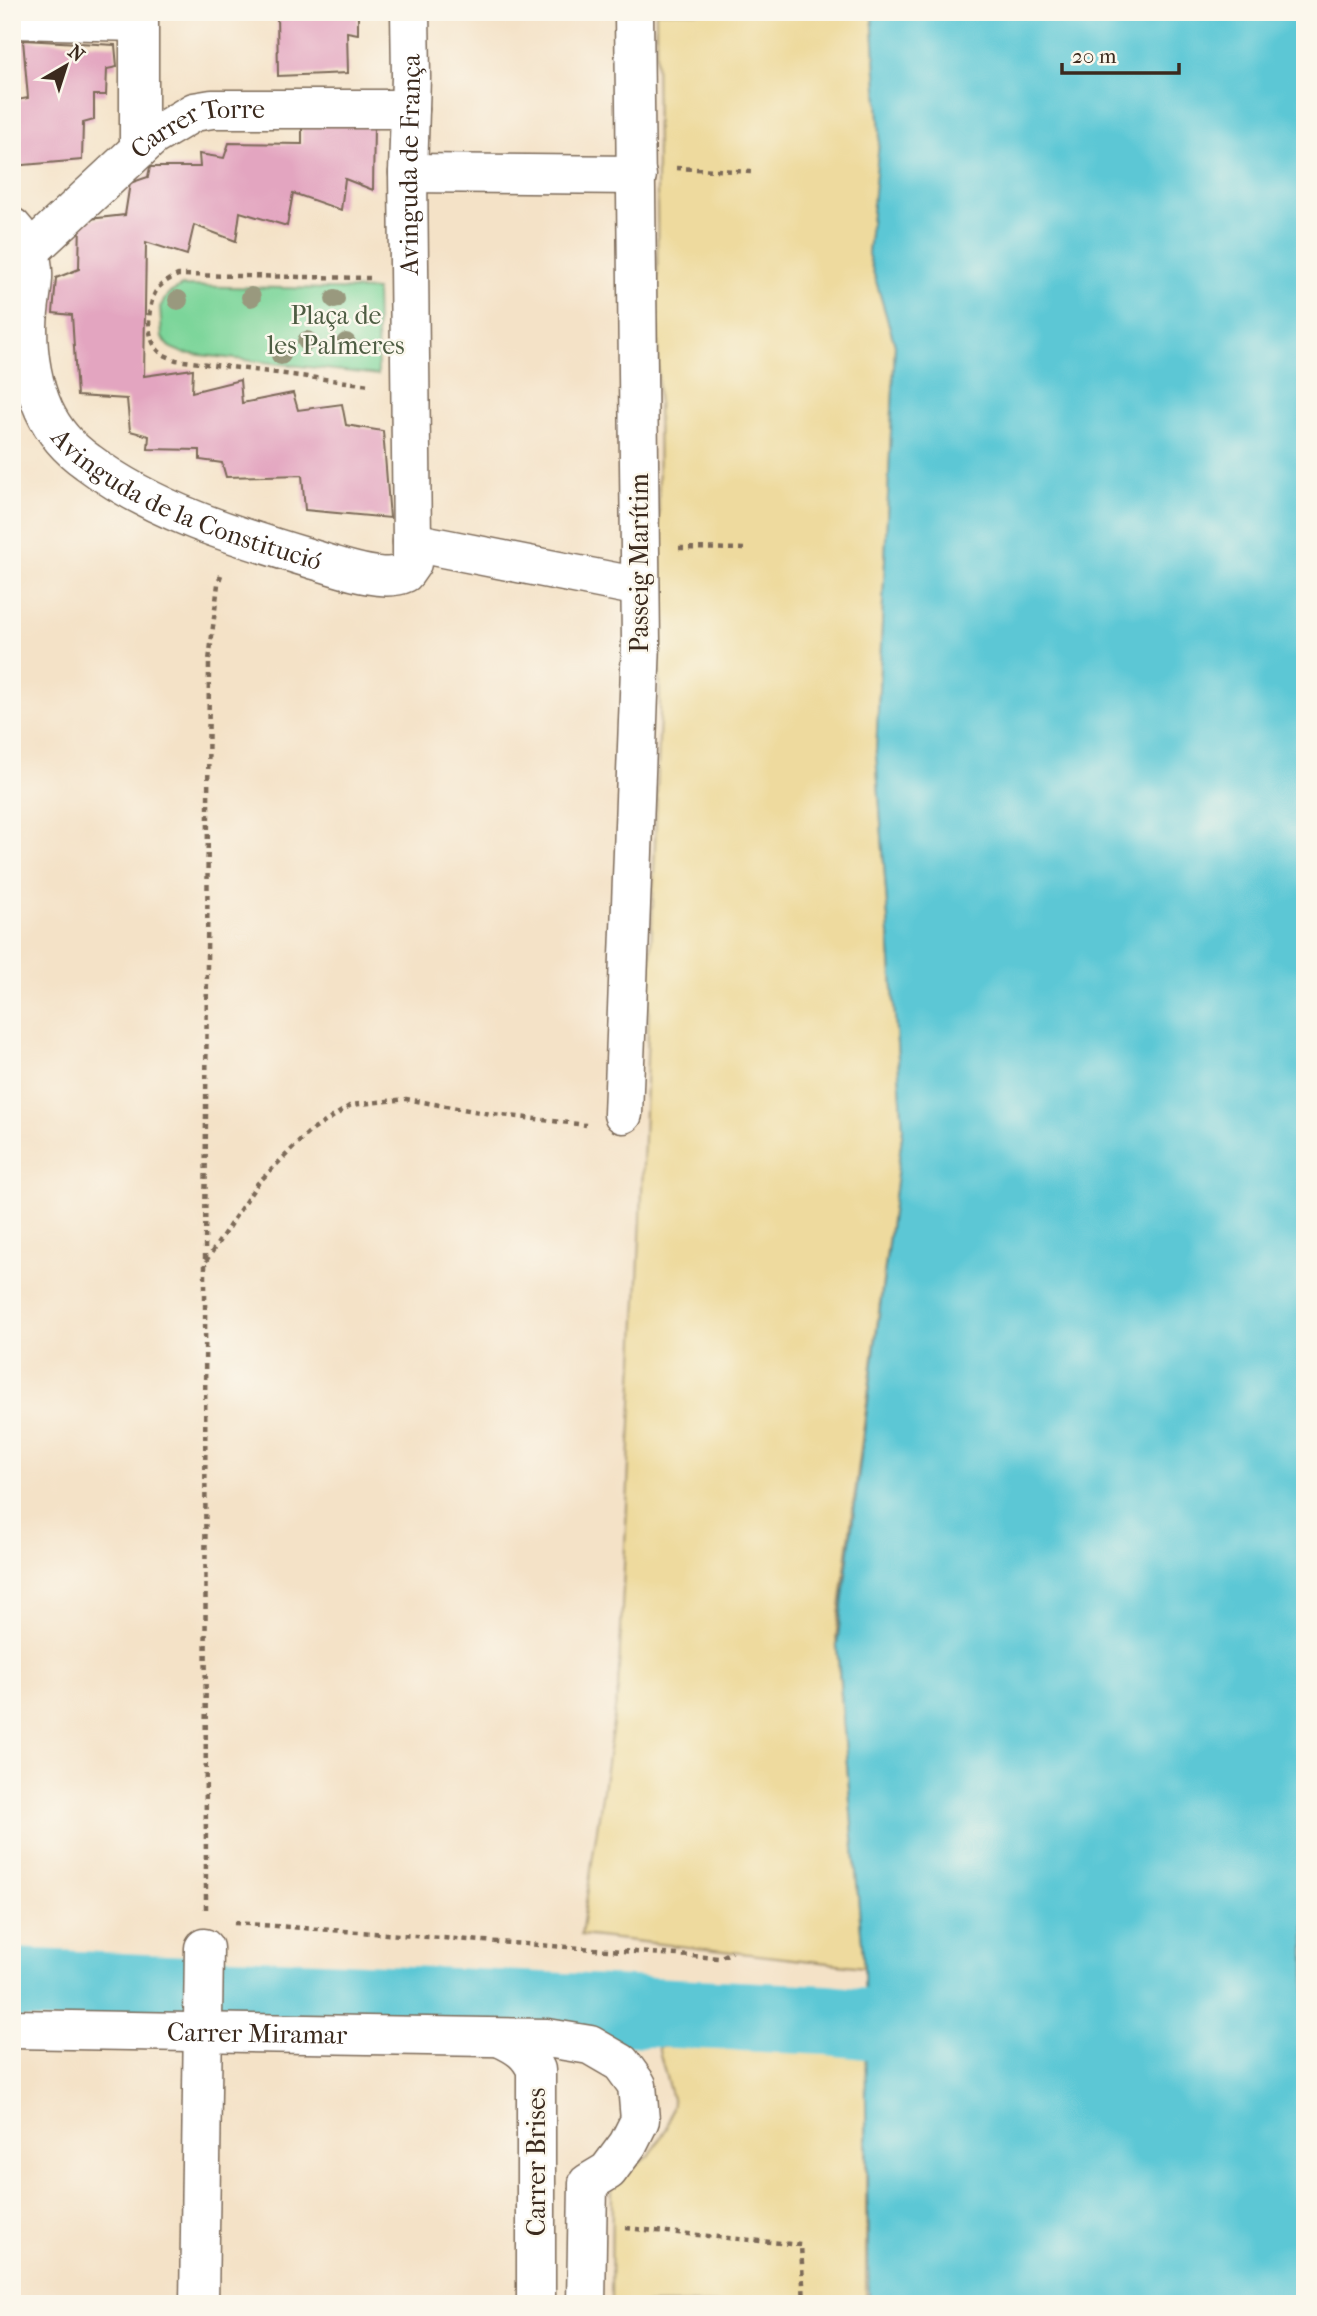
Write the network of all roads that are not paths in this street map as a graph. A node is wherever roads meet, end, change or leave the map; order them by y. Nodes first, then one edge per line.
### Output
1 (410, 12) edge
2 (634, 12) edge
3 (139, 17) edge
4 (12, 19) edge
5 (410, 109) junction
6 (139, 149) junction
7 (637, 170) junction
8 (408, 173) junction
9 (21, 239) edge
10 (410, 556) junction
11 (640, 587) junction
12 (623, 1114) road end
13 (205, 1935) road end
14 (12, 2028) edge
15 (204, 2031) junction
16 (501, 2038) junction
17 (199, 2304) edge
18 (536, 2304) edge
19 (586, 2304) edge

1 - 5 street, Avinguda de França
2 - 7 street, Passeig Marítim
3 - 4 street
3 - 6 street
5 - 6 street, Carrer Torre
5 - 8 street, Avinguda de França
6 - 9 street, Carrer Torre
7 - 8 street
7 - 11 street, Passeig Marítim
8 - 10 street, Avinguda de França
9 - 10 street, Avinguda de la Constitució
10 - 11 street, Avinguda de la Constitució
11 - 12 street, Passeig Marítim
13 - 15 street
14 - 15 street, Carrer Miramar
15 - 16 street, Carrer Miramar
15 - 17 street
16 - 18 street, Carrer Brises
16 - 19 street

